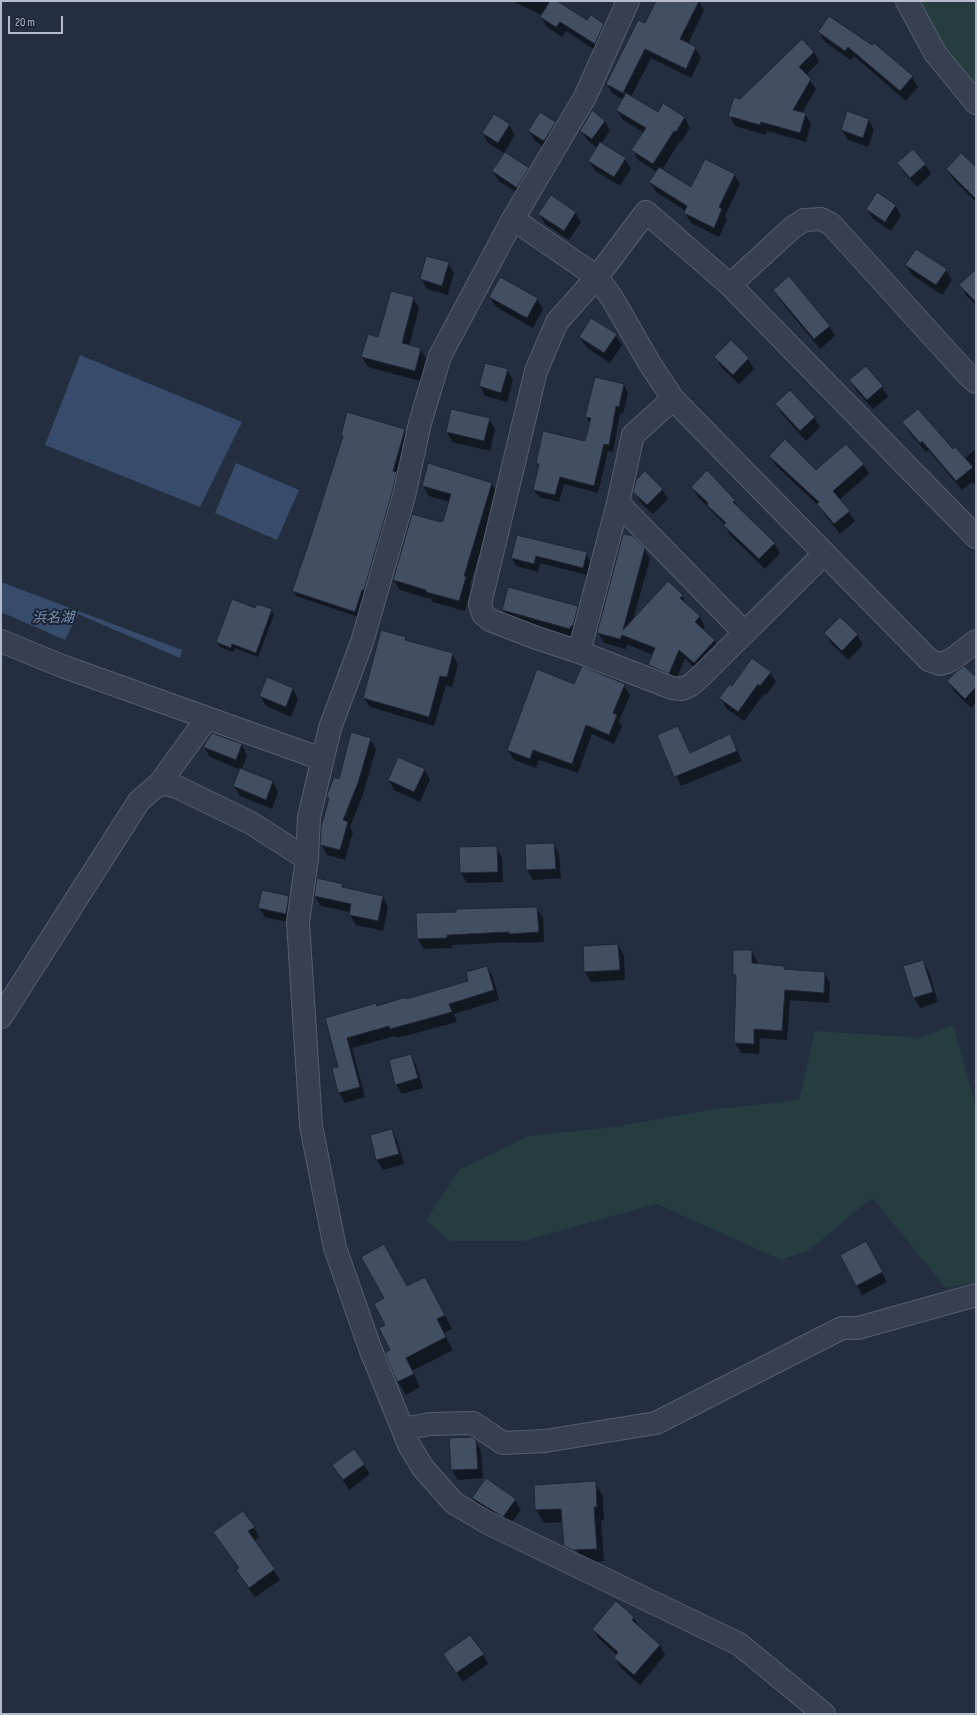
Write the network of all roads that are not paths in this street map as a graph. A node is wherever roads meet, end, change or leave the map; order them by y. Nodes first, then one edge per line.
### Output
1 (628, 1) edge
2 (907, 1) edge
3 (976, 103) edge
4 (513, 219) junction
5 (597, 277) junction
6 (730, 285) junction
7 (976, 382) edge
8 (673, 399) junction
9 (618, 503) junction
10 (976, 537) edge
11 (824, 554) junction
12 (744, 632) junction
13 (976, 641) edge
14 (1, 642) edge
15 (579, 652) junction
16 (206, 718) junction
17 (322, 760) junction
18 (160, 782) junction
19 (307, 859) junction
20 (1, 1017) edge
21 (976, 1295) edge
22 (403, 1429) junction
23 (824, 1714) edge

1 - 4 street
2 - 3 street
4 - 5 street
4 - 17 street
5 - 6 street
5 - 8 street
5 - 15 street
6 - 7 street
6 - 10 street
8 - 9 street
8 - 11 street
9 - 12 street
9 - 15 street
11 - 12 street
11 - 13 street
12 - 15 street
14 - 16 street
16 - 17 street
16 - 18 street
17 - 19 street
18 - 19 street
18 - 20 street
19 - 22 street
21 - 22 street
22 - 23 street

